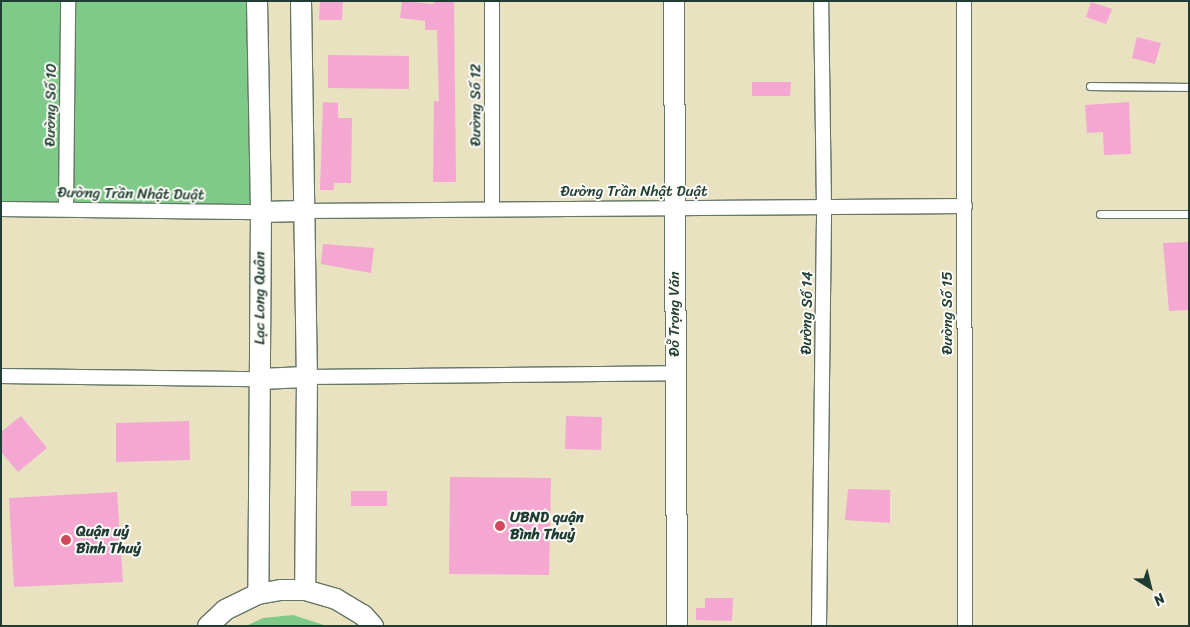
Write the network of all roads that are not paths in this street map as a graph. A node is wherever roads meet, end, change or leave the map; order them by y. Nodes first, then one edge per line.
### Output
1 (68, 1) edge
2 (257, 1) edge
3 (301, 1) edge
4 (492, 1) edge
5 (674, 1) edge
6 (821, 1) edge
7 (964, 1) edge
8 (1090, 86) dead end
9 (1189, 87) edge
10 (965, 206) junction
11 (824, 207) junction
12 (675, 208) junction
13 (1, 209) edge
14 (66, 209) junction
15 (492, 209) junction
16 (261, 212) junction
17 (303, 212) junction
18 (1100, 214) dead end
19 (1189, 214) edge
20 (674, 373) junction
21 (1, 376) edge
22 (307, 377) junction
23 (259, 379) junction
24 (305, 590) junction
25 (258, 594) junction
26 (208, 626) edge
27 (372, 626) edge
28 (677, 626) edge
29 (819, 626) edge
30 (965, 626) edge

1 - 14 street, Đường Số 10
2 - 16 main road, Lạc Long Quân
3 - 17 main road
4 - 15 street, Đường Số 12
5 - 12 main road, Đỗ Trọng Văn
6 - 11 street, Đường Số 14
7 - 10 street, Đường Số 15
8 - 9 lane
10 - 11 street, Đường Trần Nhật Duật
10 - 30 street, Đường Số 15
11 - 12 street, Đường Trần Nhật Duật
11 - 29 street, Đường Số 14
12 - 15 street, Đường Trần Nhật Duật
12 - 20 main road, Đỗ Trọng Văn
13 - 14 street, Đường Trần Nhật Duật
14 - 16 street, Đường Trần Nhật Duật
15 - 17 street, Đường Trần Nhật Duật
16 - 17 main road
16 - 23 main road, Lạc Long Quân
17 - 22 main road
18 - 19 lane
20 - 22 street
20 - 28 main road, Đỗ Trọng Văn
21 - 23 street
22 - 23 main road
22 - 24 main road
23 - 25 main road, Lạc Long Quân
24 - 25 main road
24 - 27 main road
25 - 26 main road

